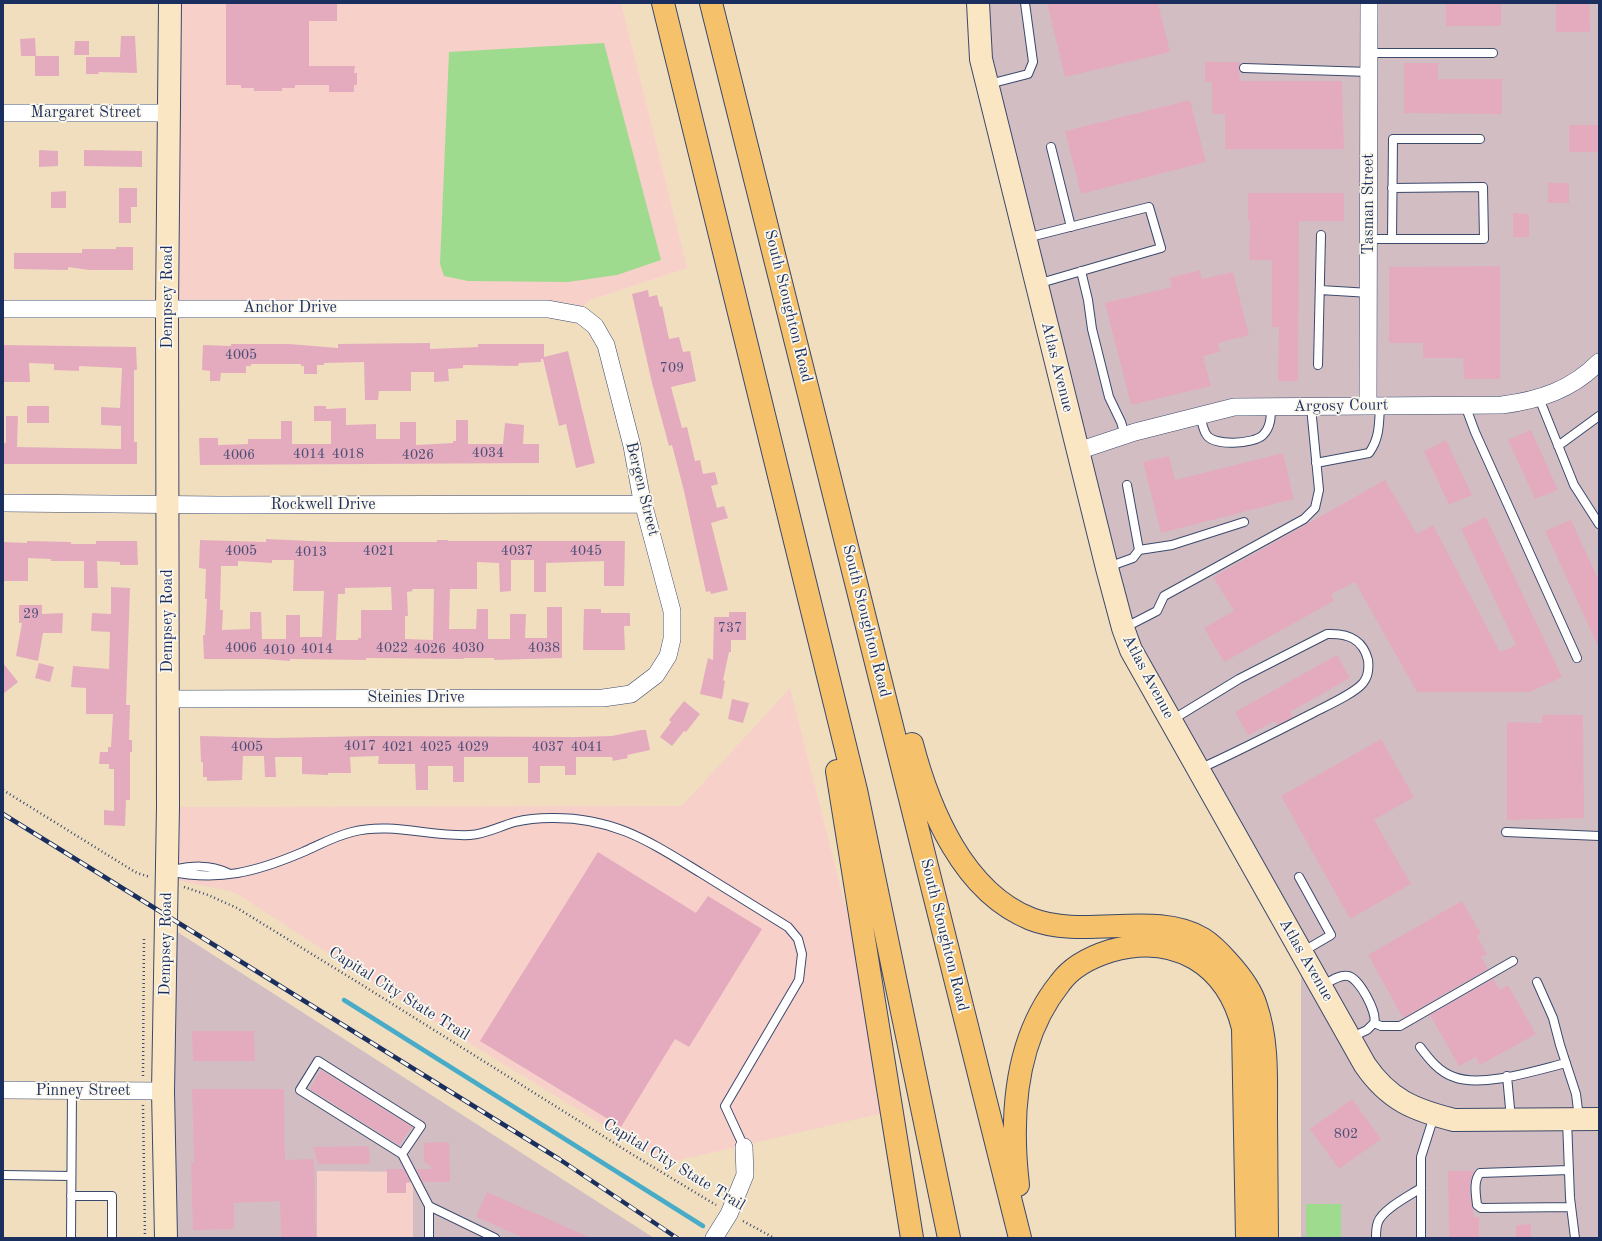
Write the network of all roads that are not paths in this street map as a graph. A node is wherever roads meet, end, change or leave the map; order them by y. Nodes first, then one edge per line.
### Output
1 (170, 3) edge
2 (663, 3) edge
3 (711, 3) edge
4 (978, 3) edge
5 (1024, 3) edge
6 (1369, 3) edge
7 (1370, 53) junction
8 (1494, 53) dead end
9 (1244, 68) dead end
10 (1370, 72) junction
11 (987, 85) junction
12 (3, 113) edge
13 (170, 113) junction
14 (1480, 139) dead end
15 (1051, 146) dead end
16 (1392, 188) junction
17 (1071, 227) junction
18 (1321, 235) dead end
19 (1025, 238) junction
20 (1370, 239) junction
21 (1392, 239) junction
22 (1081, 271) junction
23 (1037, 284) junction
24 (1320, 290) junction
25 (784, 292) junction
26 (1370, 294) junction
27 (167, 308) junction
28 (3, 309) edge
29 (576, 313) joint
30 (1599, 362) edge
31 (1318, 365) dead end
32 (1539, 398) junction
33 (1374, 405) junction
34 (1271, 406) junction
35 (1465, 406) junction
36 (1311, 407) junction
37 (1200, 416) junction
38 (1599, 416) edge
39 (1125, 435) junction
40 (1558, 446) junction
41 (1078, 451) junction
42 (1316, 463) junction
43 (1127, 485) dead end
44 (3, 503) edge
45 (168, 504) junction
46 (644, 504) junction
47 (1244, 522) dead end
48 (1599, 524) edge
49 (1139, 550) junction
50 (1107, 568) junction
51 (812, 610) junction
52 (1123, 628) junction
53 (1577, 658) dead end
54 (656, 675) joint
55 (168, 699) junction
56 (1171, 720) junction
57 (1199, 770) junction
58 (1506, 832) dead end
59 (1599, 836) edge
60 (167, 876) junction
61 (1300, 877) dead end
62 (1301, 952) junction
63 (1513, 960) dead end
64 (1537, 982) dead end
65 (1321, 987) junction
66 (1374, 1023) junction
67 (1350, 1038) junction
68 (1420, 1047) dead end
69 (1566, 1063) junction
70 (1507, 1076) junction
71 (3, 1090) edge
72 (72, 1091) junction
73 (163, 1091) junction
74 (1434, 1115) junction
75 (1582, 1119) edge
76 (1511, 1120) junction
77 (744, 1147) joint
78 (402, 1154) junction
79 (1569, 1170) junction
80 (3, 1175) edge
81 (71, 1176) junction
82 (1421, 1188) junction
83 (71, 1196) junction
84 (429, 1206) junction
85 (1571, 1207) junction
86 (71, 1238) edge
87 (112, 1238) edge
88 (166, 1238) edge
89 (429, 1238) edge
90 (495, 1238) edge
91 (714, 1238) edge
92 (912, 1238) edge
93 (949, 1238) edge
94 (1020, 1238) edge
95 (1024, 1238) edge
96 (1247, 1238) edge
97 (1267, 1238) edge
98 (1376, 1238) edge
99 (1421, 1238) edge
100 (1574, 1238) edge

1 - 13 street, Dempsey Road
2 - 51 main road
3 - 25 main road, South Stoughton Road
4 - 11 street, Atlas Avenue
5 - 11 lane
6 - 7 street, Tasman Street
7 - 8 lane
7 - 10 street, Tasman Street
9 - 10 lane
10 - 20 street, Tasman Street
11 - 19 street, Atlas Avenue
12 - 13 street, Margaret Street
13 - 27 street, Dempsey Road
14 - 16 lane
15 - 17 lane
16 - 21 lane
16 - 21 lane
17 - 19 lane
17 - 22 lane
18 - 24 lane
19 - 23 street, Atlas Avenue
20 - 21 lane
20 - 26 street, Tasman Street
22 - 23 lane
22 - 39 lane
23 - 41 street, Atlas Avenue
24 - 26 lane
24 - 31 lane
25 - 94 main road, South Stoughton Road
25 - 97 main road
26 - 33 street, Tasman Street
27 - 28 street, Anchor Drive
27 - 29 street, Anchor Drive
27 - 45 street, Dempsey Road
29 - 46 street, Bergen Street
30 - 32 street, Argosy Court
32 - 35 street, Argosy Court
32 - 40 lane
33 - 35 street, Argosy Court
33 - 36 street, Argosy Court
33 - 42 lane
34 - 36 street, Argosy Court
34 - 37 street, Argosy Court
34 - 37 lane
35 - 53 lane
36 - 42 lane
37 - 39 street, Argosy Court
38 - 40 lane
39 - 41 street, Argosy Court
40 - 48 lane
41 - 50 street, Atlas Avenue
42 - 52 lane
43 - 49 lane
44 - 45 street, Rockwell Drive
45 - 46 street, Rockwell Drive
45 - 55 street, Dempsey Road
46 - 54 street, Bergen Street
47 - 49 lane
49 - 50 lane
50 - 52 street, Atlas Avenue
51 - 92 main road
51 - 93 main road
52 - 56 street, Atlas Avenue
54 - 55 street, Steinies Drive
55 - 60 street, Dempsey Road
56 - 57 street, Atlas Avenue
56 - 57 lane
57 - 62 street, Atlas Avenue
58 - 59 lane
60 - 73 street, Dempsey Road
60 - 77 lane
61 - 62 lane
62 - 65 street, Atlas Avenue
63 - 66 lane
64 - 69 lane
65 - 66 lane
65 - 67 street, Atlas Avenue
66 - 67 lane
67 - 74 street, Atlas Avenue
68 - 70 lane
69 - 70 lane
69 - 75 lane
70 - 76 lane
71 - 72 street, Pinney Street
72 - 73 street, Pinney Street
72 - 81 lane
73 - 88 street, Dempsey Road
74 - 76 street, Atlas Avenue
74 - 82 lane
75 - 76 street, Atlas Avenue
75 - 79 lane
77 - 91 street
78 - 78 lane
78 - 84 lane
79 - 85 lane
79 - 85 lane
80 - 81 lane
81 - 83 lane
82 - 98 lane
82 - 99 lane
83 - 86 lane
83 - 87 lane
84 - 89 lane
84 - 90 lane
85 - 100 lane
95 - 96 main road

